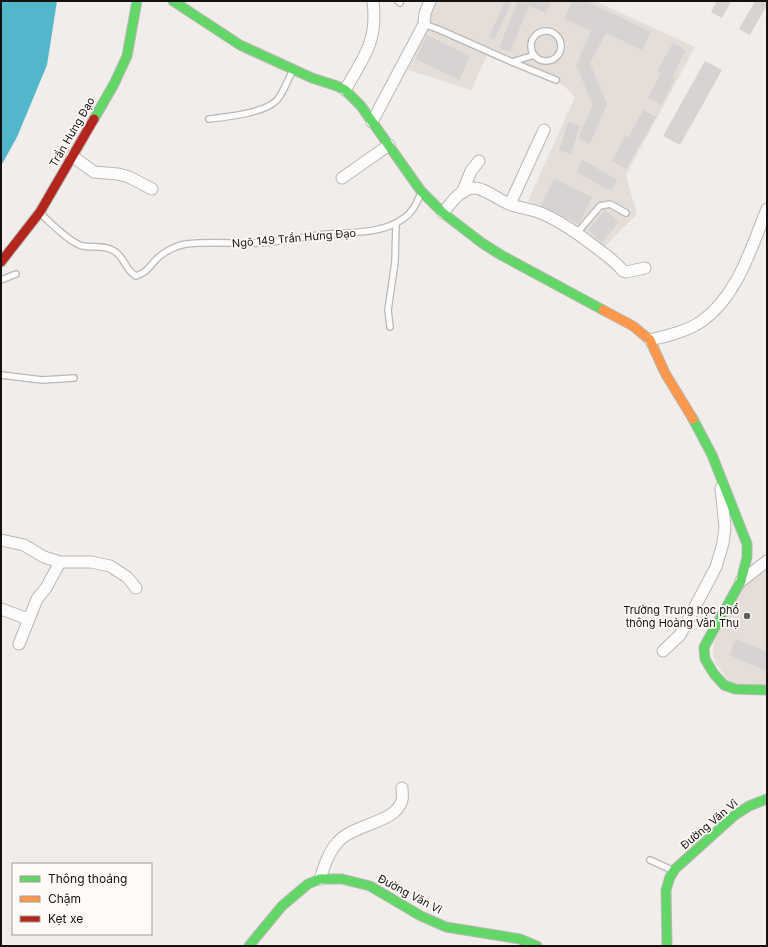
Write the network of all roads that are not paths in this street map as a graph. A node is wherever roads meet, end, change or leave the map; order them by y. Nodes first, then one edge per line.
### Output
1 (137, 1) edge
2 (174, 1) edge
3 (373, 1) edge
4 (430, 1) edge
5 (424, 24) junction
6 (534, 55) junction
7 (512, 62) junction
8 (293, 70) junction
9 (556, 80) dead end
10 (345, 90) junction
11 (209, 119) dead end
12 (372, 122) junction
13 (544, 130) dead end
14 (389, 145) junction
15 (72, 156) junction
16 (479, 161) dead end
17 (342, 178) dead end
18 (152, 189) dead end
19 (421, 191) junction
20 (462, 193) junction
21 (510, 204) junction
22 (767, 209) edge
23 (40, 212) junction
24 (443, 213) junction
25 (626, 213) dead end
26 (396, 224) junction
27 (577, 233) junction
28 (1, 262) edge
29 (645, 268) dead end
30 (16, 274) dead end
31 (1, 280) edge
32 (390, 327) dead end
33 (650, 340) junction
34 (1, 375) edge
35 (74, 378) dead end
36 (722, 480) junction
37 (1, 540) edge
38 (767, 561) edge
39 (60, 562) junction
40 (741, 581) junction
41 (136, 588) dead end
42 (1, 609) edge
43 (28, 619) junction
44 (19, 644) dead end
45 (663, 651) dead end
46 (767, 690) edge
47 (402, 788) dead end
48 (767, 799) edge
49 (650, 860) dead end
50 (674, 871) junction
51 (320, 879) junction
52 (249, 946) edge
53 (537, 946) edge
54 (667, 946) edge

1 - 15 street, Trần Hưng Đạo
2 - 8 street
3 - 10 street
4 - 5 street
5 - 7 lane
5 - 12 street
6 - 6 lane
6 - 7 lane
7 - 9 lane
8 - 10 street
8 - 11 lane
10 - 12 street
12 - 14 street
13 - 21 street
14 - 17 street
14 - 19 street
15 - 18 street
15 - 23 street, Trần Hưng Đạo
16 - 20 street
19 - 24 street
19 - 26 lane, Ngõ 149 Trần Hưng Đạo
20 - 21 street
20 - 24 street
21 - 27 street
22 - 33 street
23 - 26 lane, Ngõ 149 Trần Hưng Đạo
23 - 28 street, Trần Hưng Đạo
24 - 33 street
25 - 27 lane
26 - 32 lane
27 - 29 street
30 - 31 lane
33 - 36 street
34 - 35 lane
36 - 40 street
36 - 45 street
37 - 39 street
38 - 40 street
39 - 41 street
39 - 43 street
40 - 46 street
42 - 43 street
43 - 44 street
47 - 51 street
48 - 50 street, Đường Văn Vỉ
49 - 50 lane
50 - 54 street, Đường Văn Vỉ
51 - 52 street, Đường Văn Vỉ
51 - 53 street, Đường Văn Vỉ

